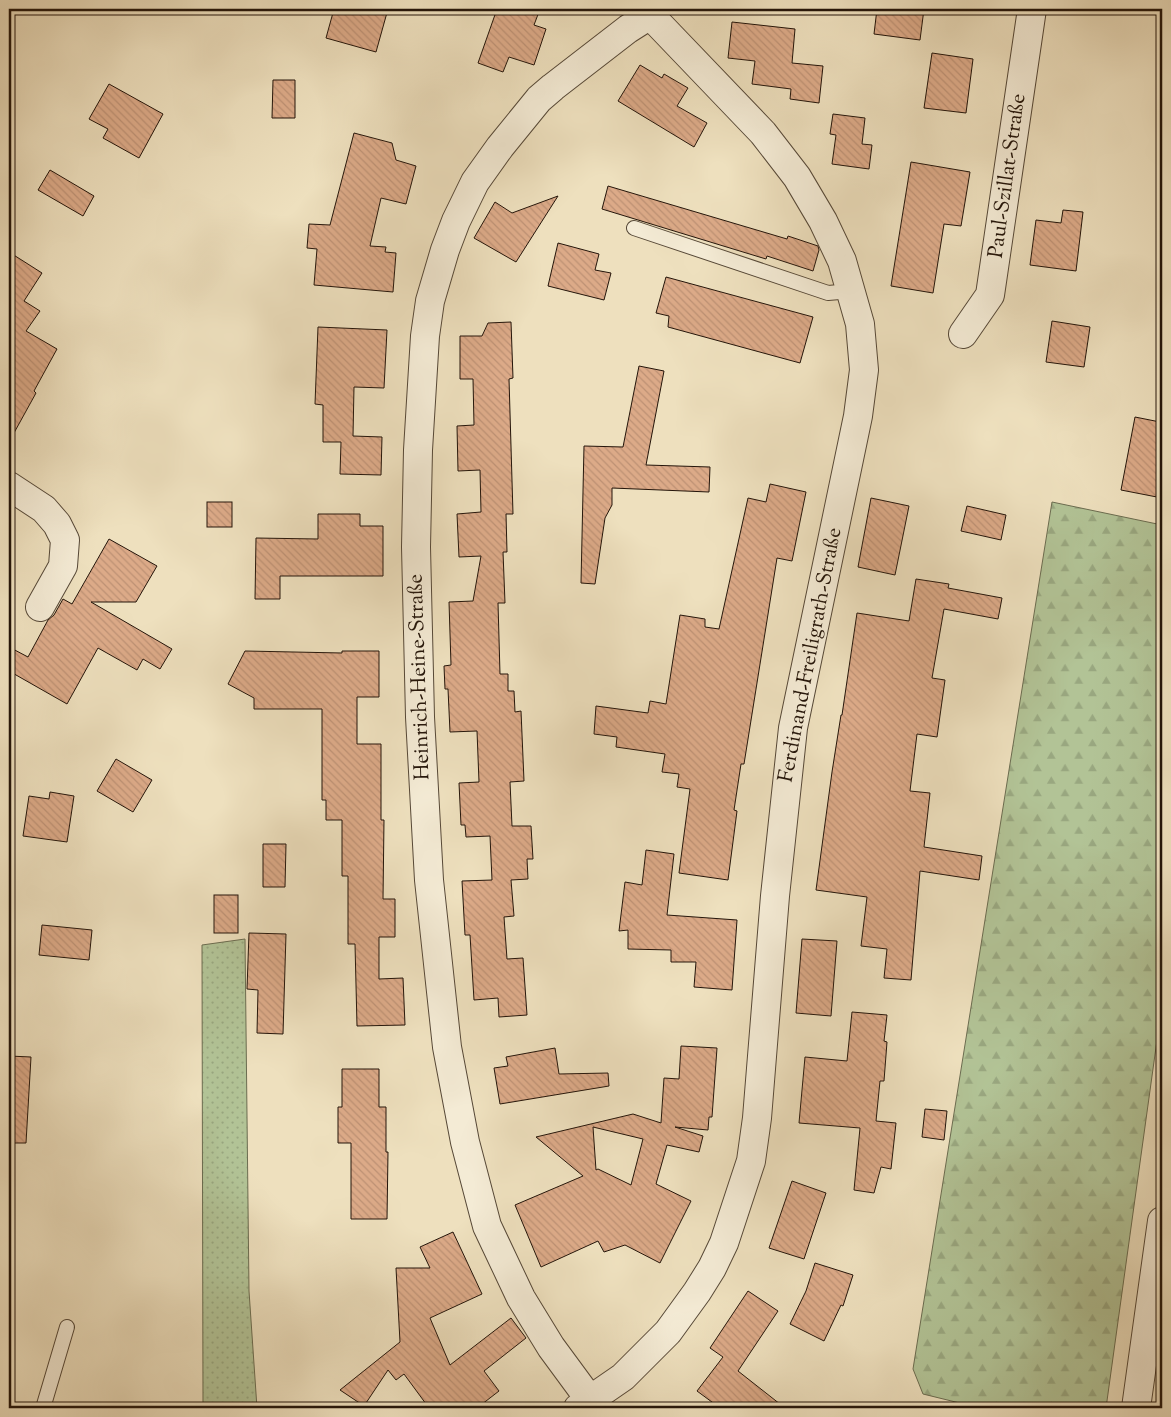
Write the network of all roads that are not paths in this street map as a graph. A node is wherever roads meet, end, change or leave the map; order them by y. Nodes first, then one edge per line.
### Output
1 (1032, 9) edge
2 (653, 12) edge
3 (634, 228) dead end
4 (851, 291) junction
5 (963, 334) dead end
6 (9, 486) edge
7 (40, 607) dead end
8 (1162, 1221) edge
9 (67, 1328) dead end
10 (589, 1405) edge
11 (43, 1408) edge
12 (1136, 1408) edge

1 - 5 street, Paul-Szillat-Straße
2 - 4 street, Ferdinand-Freiligrath-Straße
2 - 10 street, Heinrich-Heine-Straße
3 - 4 lane
4 - 10 street, Ferdinand-Freiligrath-Straße
6 - 7 street
8 - 12 street
9 - 11 lane

